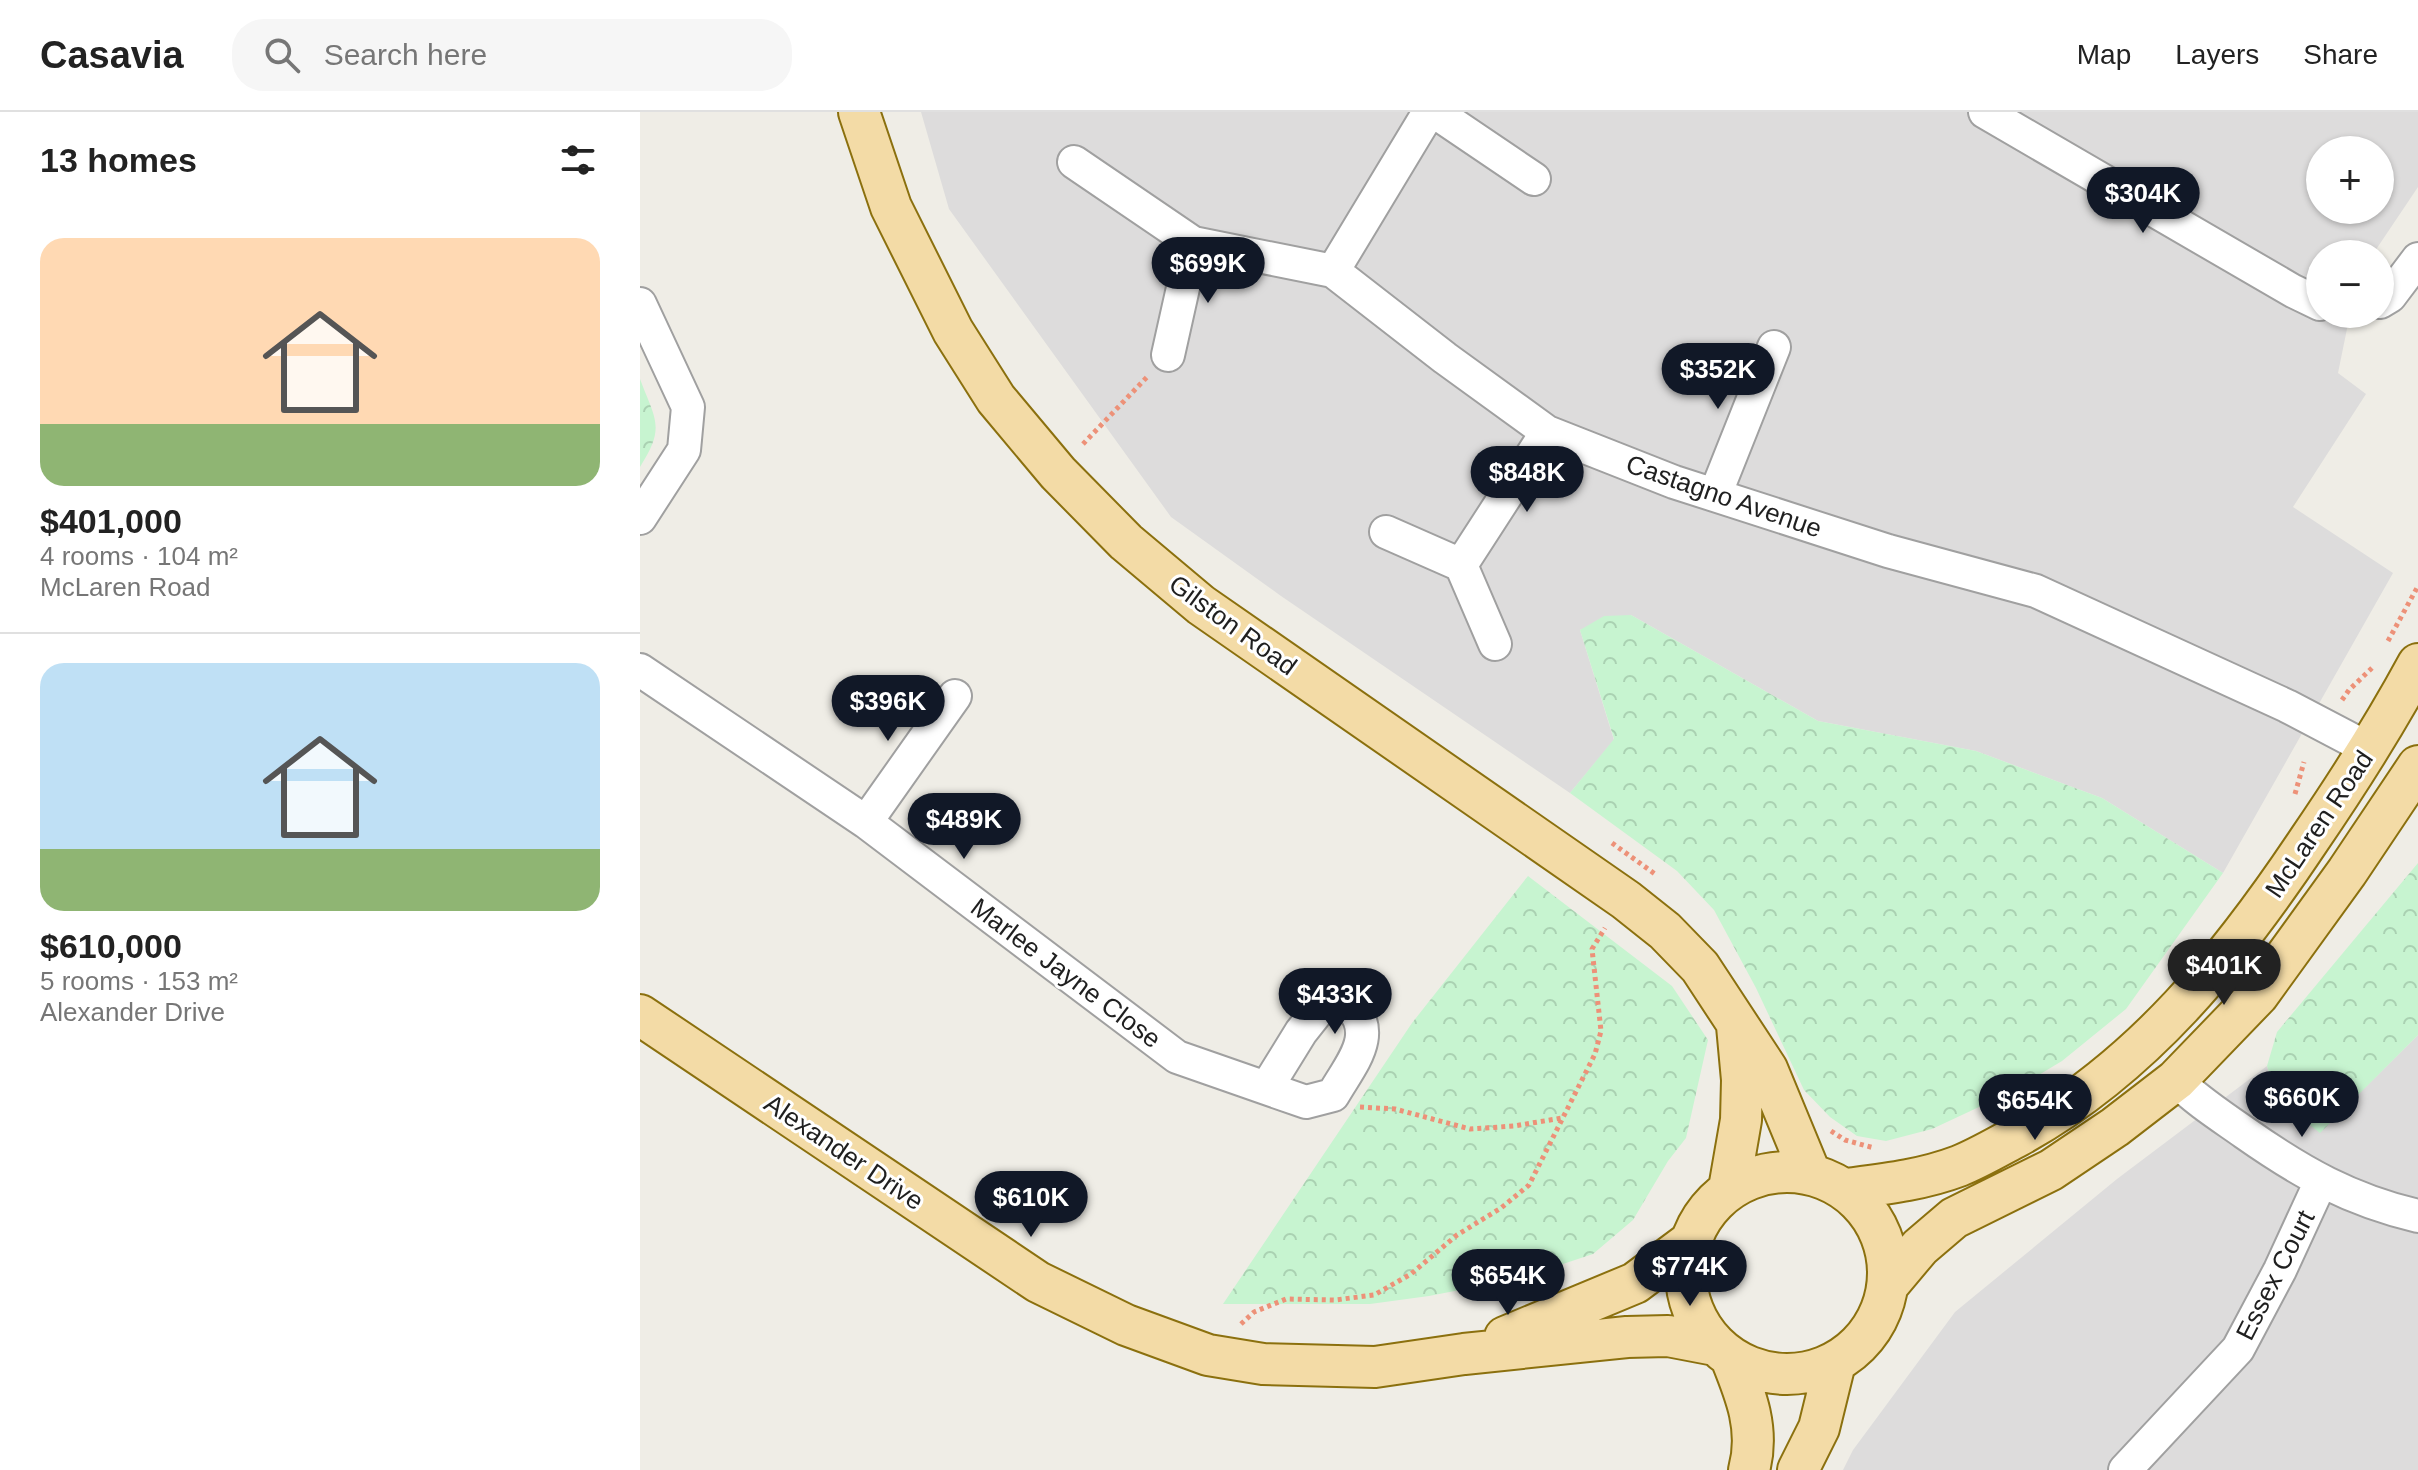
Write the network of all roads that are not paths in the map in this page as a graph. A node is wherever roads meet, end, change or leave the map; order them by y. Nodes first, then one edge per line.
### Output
1 (859, 112) edge
2 (1429, 112) edge
3 (1435, 112) edge
4 (1985, 112) edge
5 (1074, 162) dead end
6 (1534, 179) dead end
7 (1193, 243) junction
8 (2418, 259) edge
9 (1333, 271) junction
10 (2394, 291) edge
11 (2306, 297) edge
12 (640, 304) edge
13 (1774, 347) dead end
14 (1168, 355) road end
15 (1547, 432) junction
16 (1715, 495) junction
17 (640, 518) edge
18 (1386, 532) dead end
19 (1461, 565) junction
20 (1495, 644) dead end
21 (2418, 664) edge
22 (640, 670) edge
23 (955, 696) dead end
24 (2369, 749) junction
25 (2418, 766) edge
26 (866, 822) junction
27 (640, 1015) edge
28 (1737, 1025) junction
29 (2176, 1080) junction
30 (1267, 1087) junction
31 (1810, 1173) junction
32 (2321, 1181) junction
33 (1729, 1189) junction
34 (1846, 1189) junction
35 (2418, 1216) edge
36 (1690, 1242) junction
37 (1888, 1285) junction
38 (1723, 1351) junction
39 (1464, 1354) junction
40 (1835, 1363) junction
41 (1749, 1470) edge
42 (1798, 1470) edge
43 (2125, 1470) edge

1 - 28 main road, Gilston Road
2 - 9 street
3 - 6 street
4 - 11 street
5 - 7 street, Castagno Avenue
7 - 9 street, Castagno Avenue
7 - 14 street
8 - 10 street
9 - 15 street, Castagno Avenue
12 - 17 street
13 - 16 street
15 - 16 street, Castagno Avenue
15 - 19 street
16 - 24 street, Castagno Avenue
18 - 19 street
19 - 20 street
21 - 24 main road, McLaren Road
22 - 26 street, Marlee Jayne Close
23 - 26 street
24 - 34 main road, McLaren Road
25 - 29 main road, McLaren Road
26 - 30 street, Marlee Jayne Close
27 - 39 main road, Alexander Drive
28 - 31 main road, Gilston Road
28 - 33 main road, Gilston Road
29 - 32 street
29 - 37 main road, McLaren Road
30 - 30 street, Marlee Jayne Close
31 - 33 main road
31 - 34 main road
32 - 35 street
32 - 43 street, Essex Court
33 - 36 main road
34 - 37 main road
36 - 38 main road
36 - 39 main road, Alexander Drive
37 - 40 main road
38 - 39 main road, Alexander Drive
38 - 40 main road
38 - 41 main road
40 - 42 main road

